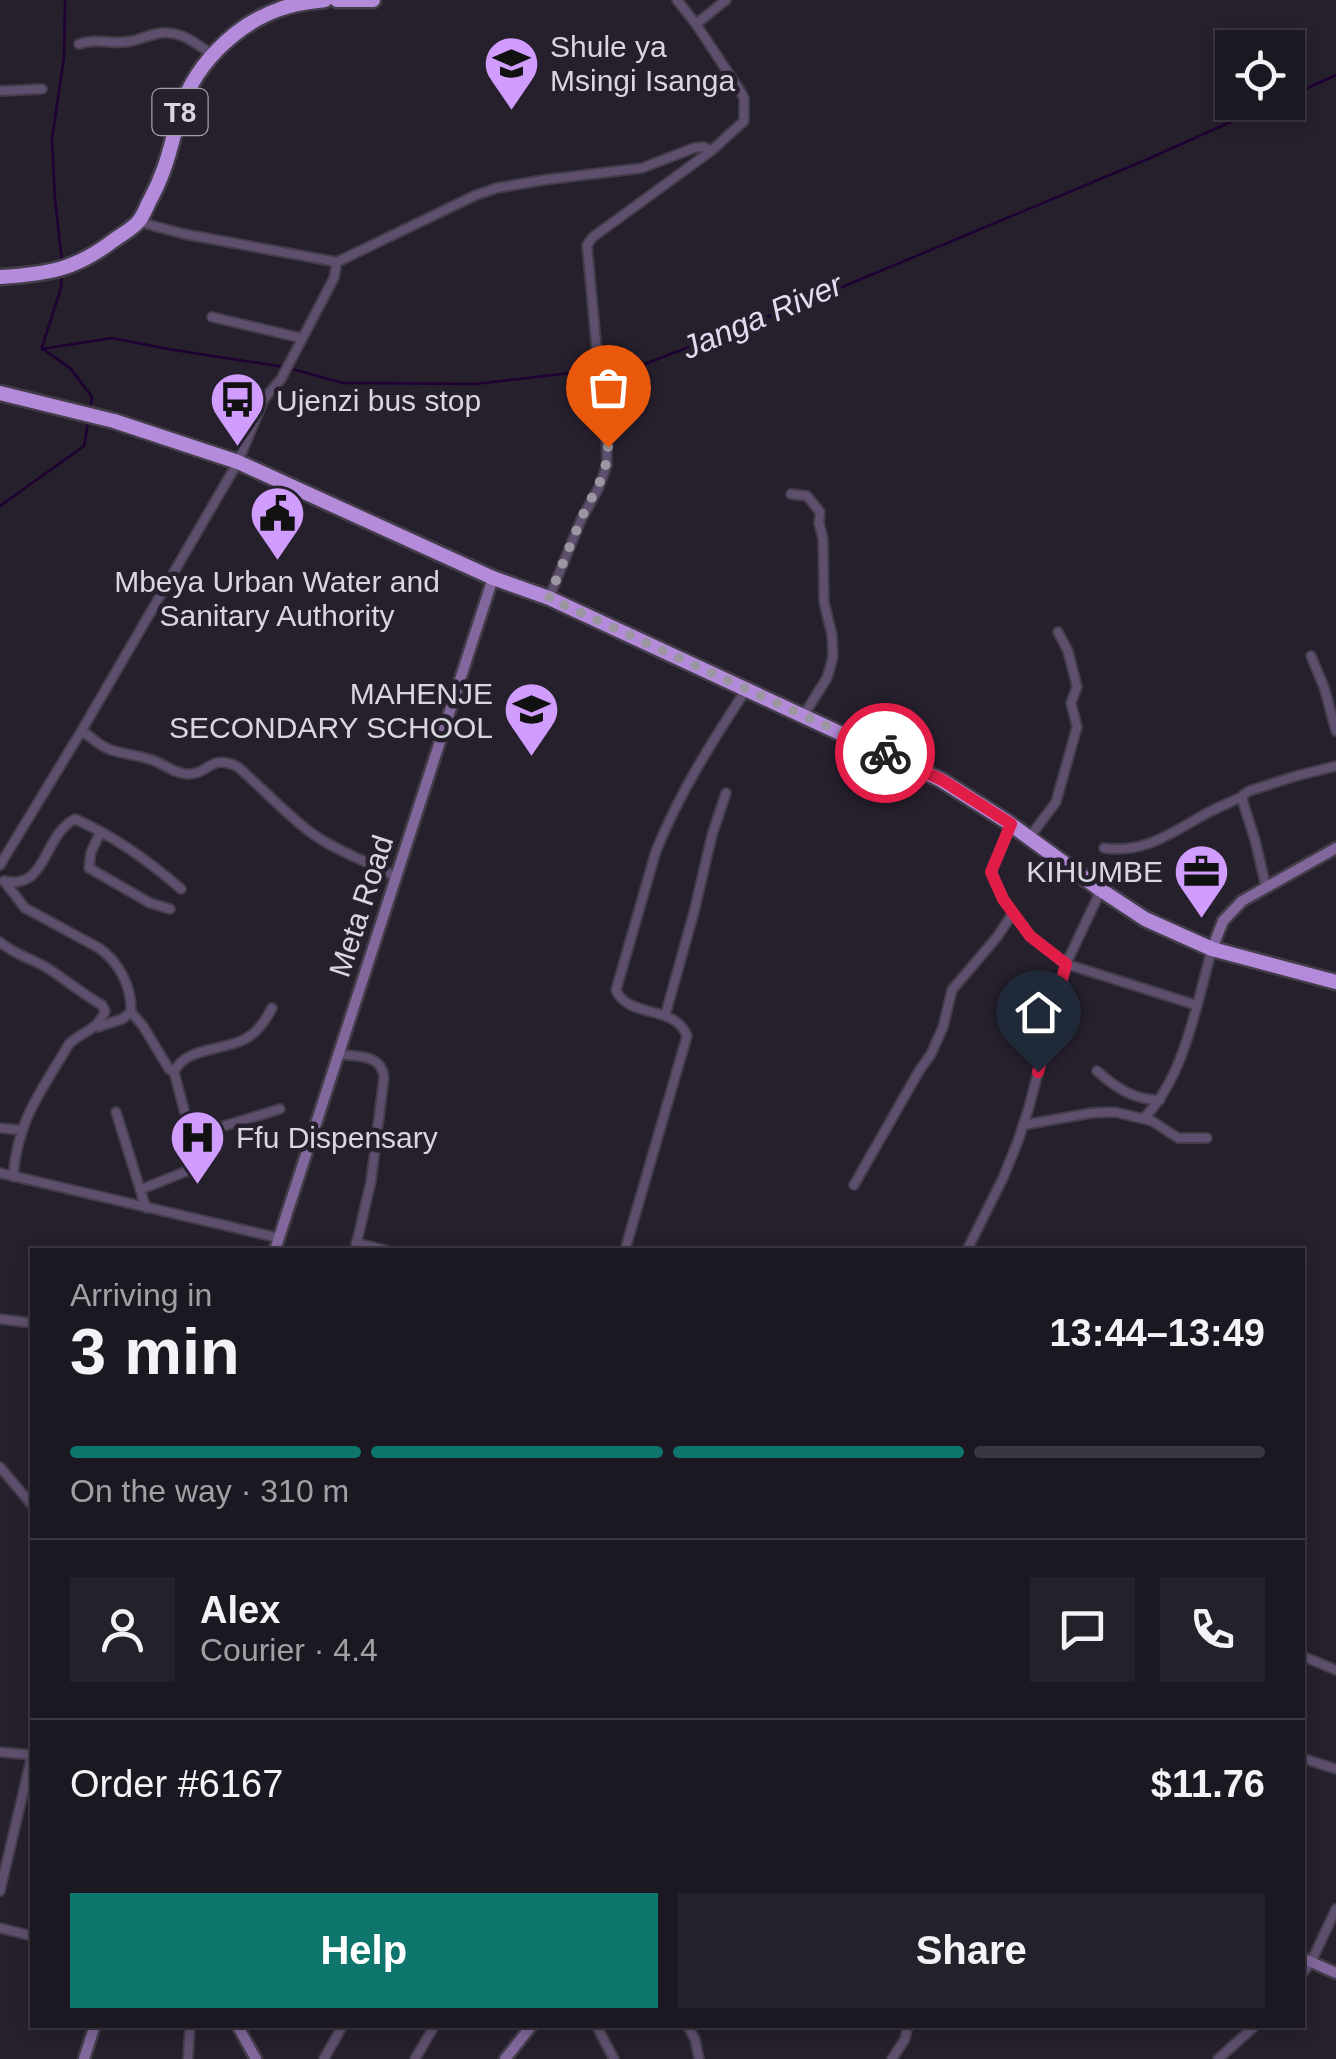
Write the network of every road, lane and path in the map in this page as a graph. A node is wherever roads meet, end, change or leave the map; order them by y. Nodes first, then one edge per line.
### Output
1 (325, 0) edge
2 (336, 0) edge
3 (374, 0) edge
4 (677, 0) edge
5 (726, 0) edge
6 (696, 24) junction
7 (78, 44) dead end
8 (213, 55) junction
9 (42, 89) dead end
10 (0, 91) edge
11 (711, 150) junction
12 (139, 222) junction
13 (337, 262) junction
14 (0, 277) edge
15 (212, 317) dead end
16 (301, 338) junction
17 (0, 393) edge
18 (238, 462) junction
19 (792, 494) dead end
20 (494, 578) junction
21 (549, 598) junction
22 (1058, 632) dead end
23 (1311, 656) dead end
24 (746, 690) junction
25 (803, 716) junction
26 (82, 730) junction
27 (1336, 731) edge
28 (1336, 766) edge
29 (726, 792) dead end
30 (1243, 796) junction
31 (1011, 824) junction
32 (100, 833) junction
33 (1029, 838) junction
34 (1104, 848) dead end
35 (1336, 848) edge
36 (0, 865) edge
37 (396, 877) junction
38 (2, 879) edge
39 (1266, 886) junction
40 (180, 889) dead end
41 (1101, 890) junction
42 (0, 892) edge
43 (170, 909) dead end
44 (1013, 913) junction
45 (0, 942) edge
46 (1212, 948) junction
47 (1066, 964) junction
48 (1336, 982) edge
49 (1196, 1005) junction
50 (272, 1008) dead end
51 (131, 1012) junction
52 (665, 1016) junction
53 (97, 1027) junction
54 (339, 1054) junction
55 (1097, 1071) dead end
56 (174, 1072) junction
57 (1160, 1100) junction
58 (280, 1109) dead end
59 (116, 1112) dead end
60 (1144, 1118) junction
61 (1023, 1126) junction
62 (0, 1128) edge
63 (21, 1130) junction
64 (191, 1136) junction
65 (1207, 1138) dead end
66 (0, 1174) edge
67 (13, 1176) junction
68 (854, 1185) dead end
69 (142, 1189) junction
70 (146, 1208) junction
71 (277, 1244) edge
72 (356, 1247) edge
73 (626, 1248) edge
74 (969, 1248) edge
75 (0, 1319) edge
76 (30, 1323) edge
77 (1, 1471) edge
78 (30, 1503) edge
79 (1305, 1657) edge
80 (1336, 1670) edge
81 (0, 1752) edge
82 (30, 1755) edge
83 (1305, 1762) edge
84 (30, 1764) edge
85 (1336, 1770) edge
86 (0, 1891) edge
87 (1336, 1909) edge
88 (0, 1928) edge
89 (30, 1936) edge
90 (1307, 1960) edge
91 (1336, 1973) edge
92 (95, 2028) edge
93 (190, 2028) edge
94 (240, 2028) edge
95 (341, 2028) edge
96 (432, 2028) edge
97 (530, 2028) edge
98 (598, 2028) edge
99 (688, 2028) edge
100 (907, 2028) edge
101 (1253, 2028) edge
102 (84, 2059) edge
103 (188, 2059) edge
104 (256, 2059) edge
105 (324, 2059) edge
106 (416, 2059) edge
107 (505, 2059) edge
108 (614, 2059) edge
109 (700, 2059) edge
110 (892, 2059) edge
111 (1218, 2059) edge

1 - 8 highway, T8
2 - 3 highway
4 - 6 street
5 - 6 street
6 - 11 street
7 - 8 street
8 - 12 highway, T8
9 - 10 street
11 - 13 street
11 - 21 street
12 - 13 street
12 - 14 highway, T8
13 - 16 street
15 - 16 street
16 - 18 street
17 - 18 highway
18 - 20 highway
18 - 26 street
19 - 25 street
20 - 21 highway
20 - 37 street, Meta Road
21 - 24 highway
22 - 33 street
23 - 27 street
24 - 25 highway
24 - 52 street
25 - 31 highway
26 - 36 street
26 - 37 street
28 - 30 street
29 - 52 street
30 - 34 street
30 - 39 street
31 - 33 highway
31 - 44 street
32 - 38 street
32 - 40 street
32 - 43 street
33 - 41 highway
35 - 39 street
37 - 54 street, Meta Road
38 - 42 street
38 - 51 street
39 - 46 street
41 - 46 highway
41 - 47 street
44 - 47 street
44 - 68 street
45 - 53 street
46 - 48 highway
46 - 49 street
47 - 49 street
47 - 61 street
49 - 57 street
50 - 56 street
51 - 53 street
51 - 56 street
52 - 73 street
53 - 63 street
54 - 71 street, Meta Road
54 - 72 street
55 - 57 street
56 - 64 street
57 - 60 street
58 - 64 street
59 - 69 street
60 - 61 street
60 - 65 street
61 - 74 street
62 - 63 street
63 - 67 street
64 - 69 street
66 - 67 street
67 - 70 street
69 - 70 street
70 - 71 street
75 - 76 street
77 - 78 street
79 - 80 street
81 - 82 street
83 - 85 street
84 - 86 street
87 - 90 street
88 - 89 street
90 - 91 street
92 - 102 street
93 - 103 street
94 - 104 street
95 - 105 street
96 - 106 street
97 - 107 street
98 - 108 street
99 - 109 street
100 - 110 street
101 - 111 street

